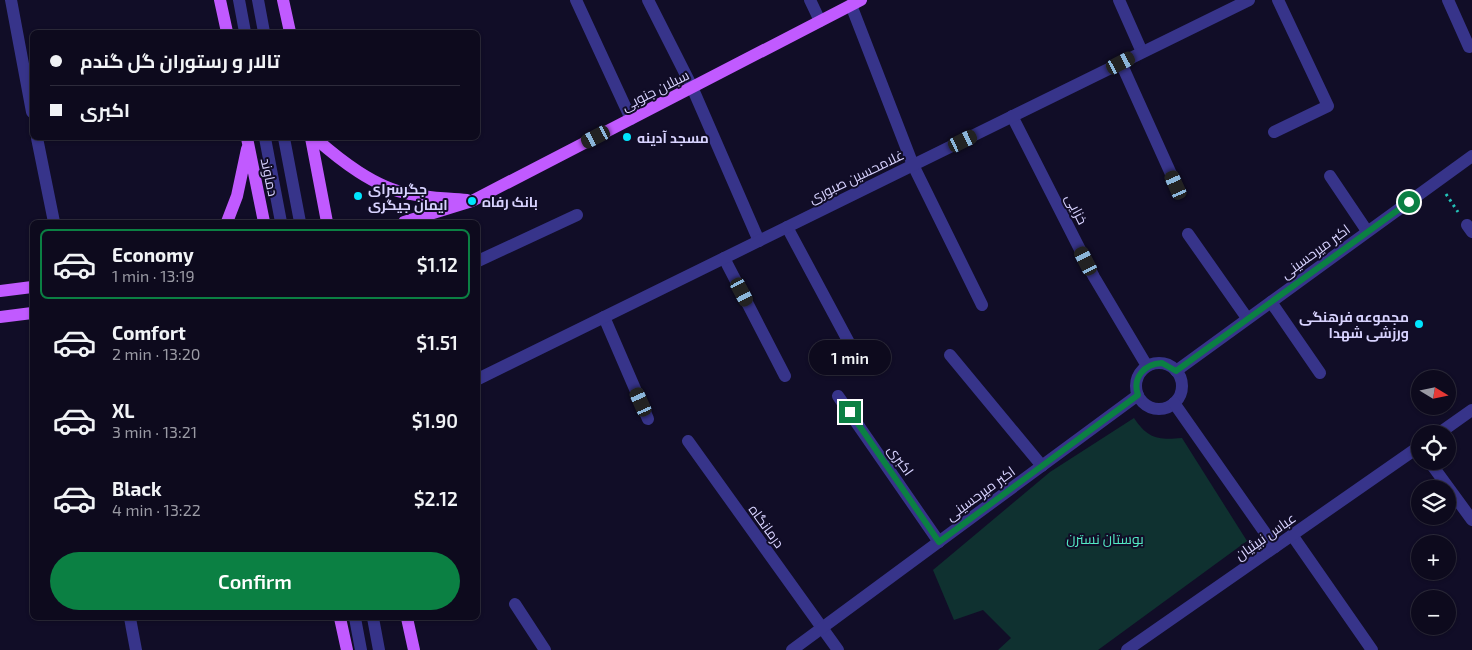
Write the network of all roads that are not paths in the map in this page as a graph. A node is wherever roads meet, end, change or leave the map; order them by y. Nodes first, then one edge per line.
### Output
1 (11, 0) edge
2 (220, 0) edge
3 (239, 0) edge
4 (258, 0) edge
5 (283, 0) edge
6 (576, 0) edge
7 (648, 0) edge
8 (810, 0) edge
9 (1119, 0) edge
10 (1249, 0) edge
11 (1278, 0) edge
12 (1448, 0) edge
13 (856, 3) edge
14 (820, 21) junction
15 (226, 30) edge
16 (245, 30) edge
17 (264, 30) edge
18 (290, 30) edge
19 (1468, 47) dead end
20 (1142, 52) junction
21 (1121, 63) junction
22 (692, 87) junction
23 (30, 101) edge
24 (1012, 116) junction
25 (631, 119) junction
26 (1274, 132) dead end
27 (38, 140) edge
28 (265, 140) edge
29 (284, 140) edge
30 (311, 140) edge
31 (316, 140) edge
32 (247, 141) edge
33 (1472, 156) edge
34 (913, 165) junction
35 (1330, 176) dead end
36 (1176, 185) dead end
37 (472, 201) junction
38 (577, 215) dead end
39 (54, 220) edge
40 (228, 220) edge
41 (264, 220) edge
42 (281, 220) edge
43 (300, 220) edge
44 (327, 220) edge
45 (410, 220) edge
46 (787, 227) junction
47 (1367, 231) junction
48 (1188, 234) dead end
49 (759, 241) junction
50 (724, 258) junction
51 (480, 259) edge
52 (30, 287) edge
53 (0, 291) edge
54 (1271, 302) junction
55 (982, 306) dead end
56 (30, 313) edge
57 (0, 317) edge
58 (604, 317) junction
59 (1247, 318) junction
60 (853, 350) dead end
61 (950, 355) dead end
62 (1147, 366) junction
63 (1176, 371) junction
64 (1320, 373) dead end
65 (785, 376) dead end
66 (480, 379) edge
67 (1138, 395) junction
68 (838, 396) dead end
69 (1174, 403) junction
70 (1472, 410) edge
71 (648, 419) dead end
72 (1451, 425) edge
73 (688, 441) dead end
74 (1411, 453) edge
75 (1042, 466) junction
76 (1436, 470) edge
77 (1472, 520) edge
78 (1292, 535) junction
79 (939, 542) junction
80 (1275, 547) junction
81 (515, 604) dead end
82 (130, 620) edge
83 (340, 620) edge
84 (355, 620) edge
85 (373, 620) edge
86 (407, 620) edge
87 (822, 628) junction
88 (136, 650) edge
89 (346, 650) edge
90 (362, 650) edge
91 (379, 650) edge
92 (414, 650) edge
93 (545, 650) edge
94 (792, 650) edge
95 (838, 650) edge
96 (1127, 650) edge
97 (1372, 650) edge

1 - 23 street
2 - 15 main road
3 - 16 street
4 - 17 street
5 - 18 main road
6 - 25 street
7 - 22 street
8 - 14 street
9 - 20 street
10 - 20 street, غلامحسین صبوری
11 - 26 street
12 - 19 street
13 - 14 main road, سبلان جنوبی
13 - 34 street
14 - 22 main road, سبلان جنوبی
20 - 21 street, غلامحسین صبوری
21 - 24 street, غلامحسین صبوری
21 - 36 street
22 - 25 main road, سبلان جنوبی
22 - 49 street
24 - 34 street, غلامحسین صبوری
24 - 62 street, خزایی
25 - 37 main road, سبلان جنوبی
27 - 39 street
28 - 42 street
29 - 43 street
30 - 44 main road
31 - 37 main road
32 - 40 main road
32 - 41 main road, دماوند
33 - 47 street, اکبر میرحسینی
34 - 46 street, غلامحسین صبوری
34 - 55 street
35 - 47 street
37 - 45 main road, سبلان جنوبی
38 - 51 street
46 - 49 street, غلامحسین صبوری
46 - 60 street
47 - 54 street, اکبر میرحسینی
48 - 59 street
49 - 50 street, غلامحسین صبوری
50 - 58 street, غلامحسین صبوری
50 - 65 street
52 - 53 main road
54 - 59 street, اکبر میرحسینی
54 - 64 street
56 - 57 main road
58 - 66 street, غلامحسین صبوری
58 - 71 street
59 - 63 street, اکبر میرحسینی
61 - 75 street
62 - 63 street
62 - 67 street
63 - 69 street
67 - 69 street
67 - 75 street, اکبر میرحسینی
68 - 79 street, اکبری
69 - 80 street
70 - 72 street
73 - 87 street, درمانگاه
74 - 78 street, عباس نبیئیان
75 - 79 street, اکبر میرحسینی
76 - 77 street
78 - 80 street, عباس نبیئیان
78 - 97 street
79 - 87 street, اکبر میرحسینی
80 - 96 street, عباس نبیئیان
81 - 93 street
82 - 88 street
83 - 89 main road
84 - 90 street
85 - 91 street
86 - 92 main road
87 - 94 street, اکبر میرحسینی
87 - 95 street, درمانگاه

